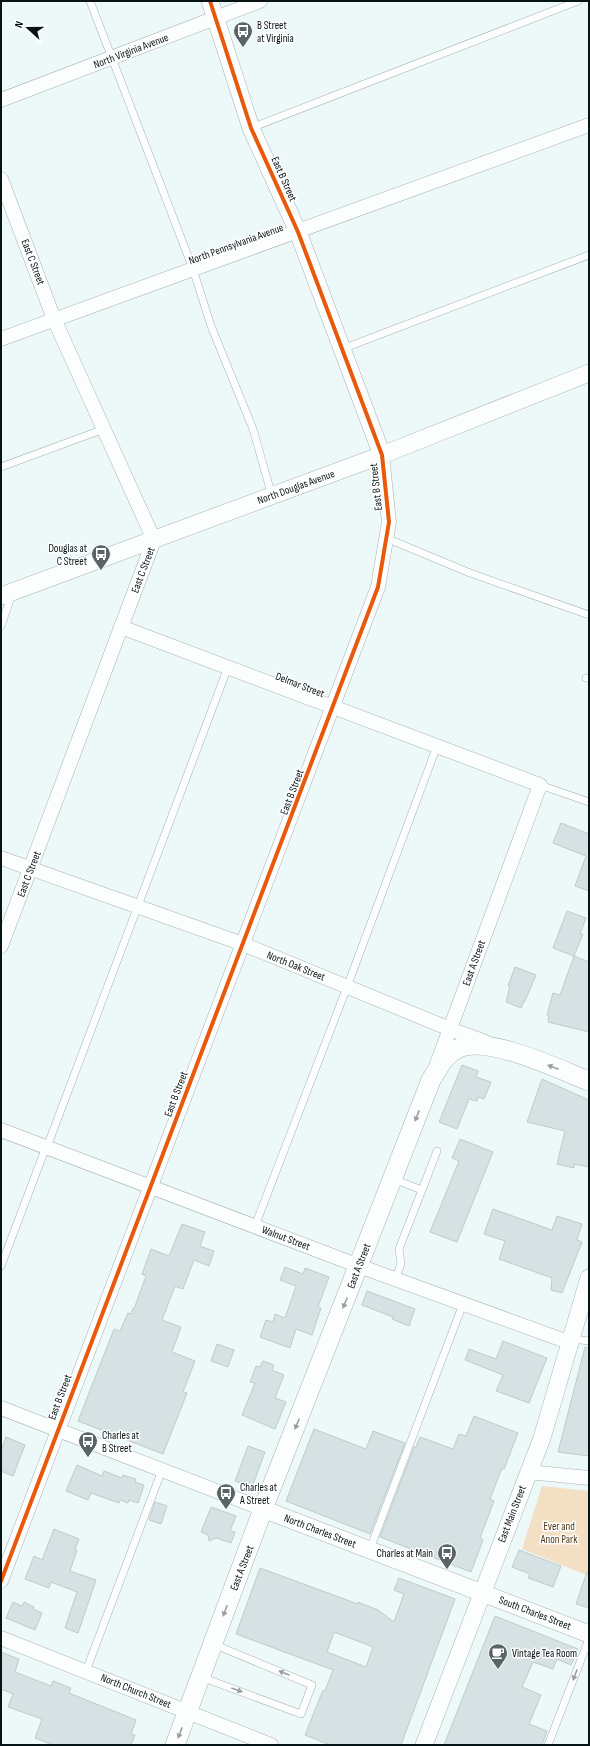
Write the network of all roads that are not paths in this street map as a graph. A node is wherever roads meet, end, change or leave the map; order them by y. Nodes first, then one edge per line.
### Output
1 (90, 1) edge
2 (210, 1) edge
3 (260, 1) edge
4 (578, 1) edge
5 (216, 18) junction
6 (112, 58) junction
7 (1, 100) edge
8 (589, 125) edge
9 (251, 128) junction
10 (2, 182) edge
11 (298, 232) junction
12 (589, 255) edge
13 (193, 270) junction
14 (54, 319) junction
15 (1, 338) edge
16 (342, 349) junction
17 (589, 373) edge
18 (104, 429) junction
19 (382, 455) junction
20 (1, 467) edge
21 (272, 496) junction
22 (386, 538) junction
23 (154, 540) junction
24 (7, 594) edge
25 (589, 615) edge
26 (1, 626) edge
27 (121, 627) junction
28 (228, 667) junction
29 (334, 707) junction
30 (437, 746) junction
31 (540, 785) junction
32 (589, 802) edge
33 (1, 858) edge
34 (31, 869) junction
35 (138, 907) junction
36 (243, 944) junction
37 (1, 946) edge
38 (347, 987) junction
39 (450, 1029) junction
40 (504, 1049) junction
41 (431, 1080) junction
42 (589, 1081) edge
43 (1, 1130) edge
44 (46, 1147) junction
45 (437, 1151) dead end
46 (393, 1179) junction
47 (151, 1186) junction
48 (422, 1190) junction
49 (254, 1226) junction
50 (1, 1266) edge
51 (359, 1266) junction
52 (589, 1278) edge
53 (395, 1279) junction
54 (463, 1304) junction
55 (586, 1304) edge
56 (572, 1341) junction
57 (589, 1341) edge
58 (1, 1408) edge
59 (57, 1430) junction
60 (162, 1470) junction
61 (528, 1472) junction
62 (589, 1478) edge
63 (264, 1509) junction
64 (370, 1550) junction
65 (1, 1581) edge
66 (482, 1593) junction
67 (589, 1634) edge
68 (1, 1638) edge
69 (589, 1639) edge
70 (213, 1644) junction
71 (86, 1671) junction
72 (200, 1677) junction
73 (187, 1712) junction
74 (175, 1745) edge
75 (271, 1745) edge
76 (424, 1745) edge
77 (548, 1745) edge

1 - 6 lane
2 - 5 street, East B Street
3 - 5 street, North Virginia Avenue
4 - 9 lane
5 - 6 street, North Virginia Avenue
5 - 9 street, East B Street
6 - 7 street, North Virginia Avenue
6 - 13 lane
8 - 11 street, North Pennsylvania Avenue
9 - 11 street, East B Street
10 - 14 street, East C Street
11 - 13 street, North Pennsylvania Avenue
11 - 16 street, East B Street
12 - 16 lane
13 - 14 street, North Pennsylvania Avenue
13 - 21 lane
14 - 15 street, North Pennsylvania Avenue
14 - 18 street, East C Street
16 - 19 street, East B Street
17 - 19 street, North Douglas Avenue
18 - 20 lane
18 - 23 street, East C Street
19 - 21 street, North Douglas Avenue
19 - 22 street, East B Street
21 - 23 street, North Douglas Avenue
22 - 25 lane
22 - 29 street, East B Street
23 - 24 street, North Douglas Avenue
23 - 27 street, East C Street
24 - 26 lane
27 - 28 street, Delmar Street
27 - 34 street, East C Street
28 - 29 street, Delmar Street
28 - 35 lane
29 - 30 street, Delmar Street
29 - 36 street, East B Street
30 - 31 street, Delmar Street
30 - 38 lane
31 - 32 lane
31 - 39 street, East A Street
33 - 34 street, North Oak Street
34 - 35 street, North Oak Street
34 - 37 street, East C Street
35 - 36 street, North Oak Street
35 - 44 lane
36 - 38 street, North Oak Street
36 - 47 street, East B Street
38 - 39 street, North Oak Street
38 - 49 lane
39 - 40 street, North Oak Street
39 - 41 street, East A Street
40 - 41 main road
42 -> 40 main road, North Oak Street
41 -> 46 main road, East A Street
43 - 44 street, Walnut Street
44 - 47 street, Walnut Street
44 - 50 lane
45 - 48 lane
46 - 48 lane
46 - 51 main road, East A Street
47 - 49 street, Walnut Street
47 - 59 street, East B Street
48 - 53 lane
49 - 51 street, Walnut Street
51 - 53 street, Walnut Street
51 -> 63 main road, East A Street
52 - 55 street, East Main Street
53 - 54 street, Walnut Street
54 - 56 street, Walnut Street
54 - 64 lane
55 - 56 street, East Main Street
56 - 57 lane
56 - 61 street, East Main Street
58 - 59 street, North Charles Street
59 - 60 street, North Charles Street
59 - 65 street, East B Street
60 - 63 street, North Charles Street
60 - 71 lane
61 - 62 street
61 - 66 street, East Main Street
63 - 64 street, North Charles Street
63 -> 70 main road, East A Street
64 - 66 street, North Charles Street
66 - 67 street, South Charles Street
66 - 76 street, East Main Street
68 - 71 street, North Church Street
69 -> 77 lane
70 - 72 main road, East A Street
72 -> 70 lane
71 - 73 street, North Church Street
72 - 73 main road, East A Street
73 -> 74 main road, East A Street
73 - 75 street, North Church Street

